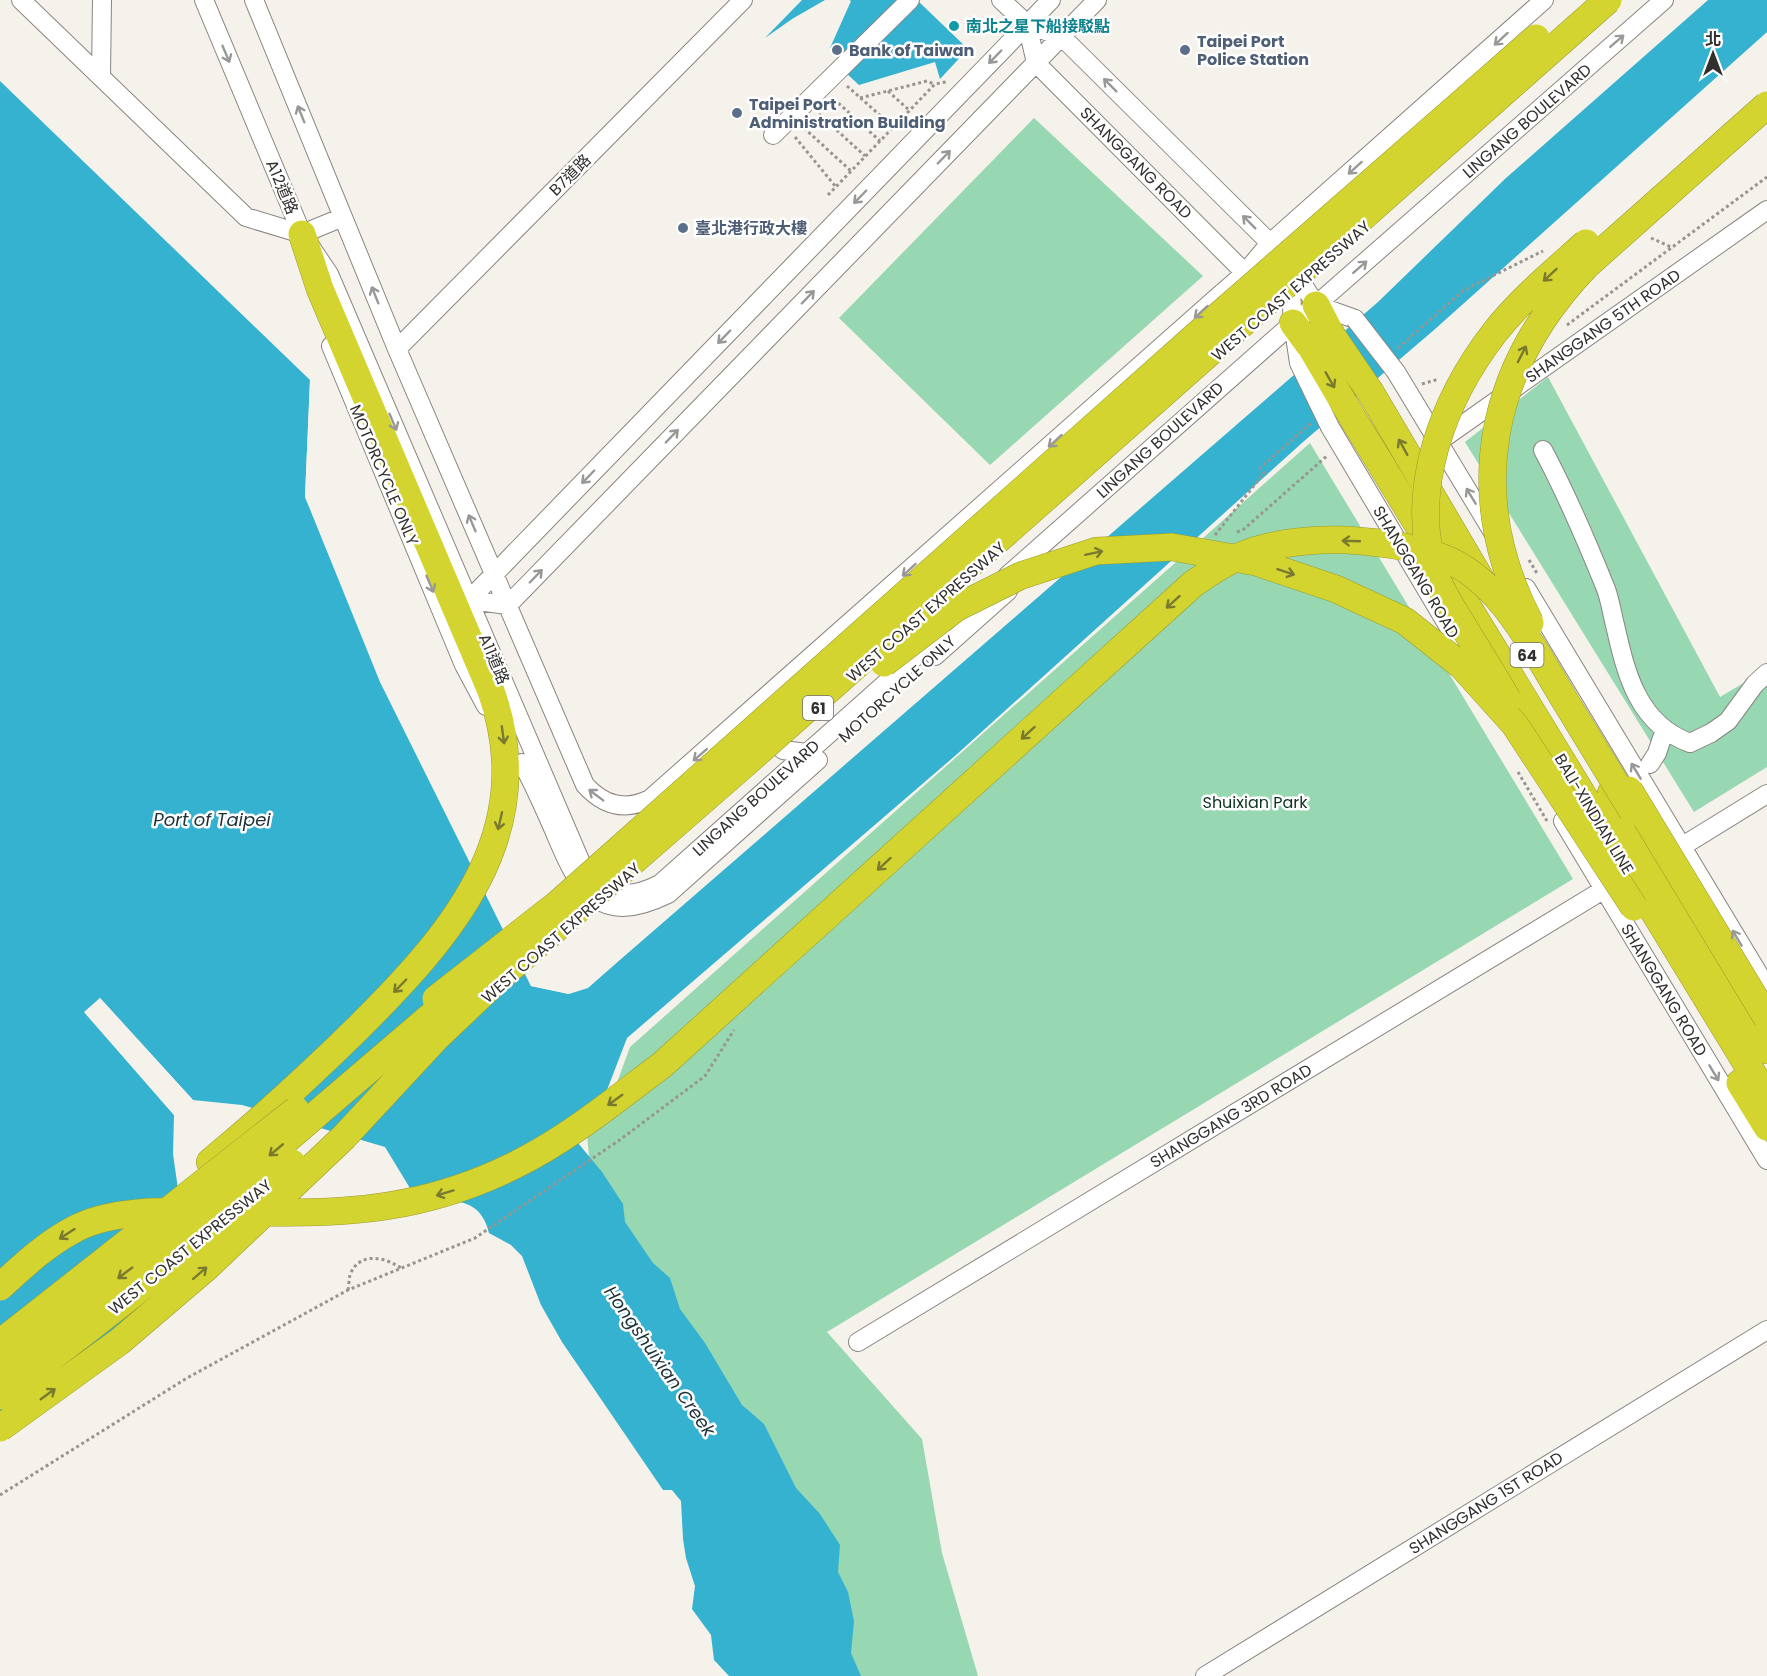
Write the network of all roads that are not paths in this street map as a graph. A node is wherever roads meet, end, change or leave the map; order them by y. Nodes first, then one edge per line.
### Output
1 (21, 0) edge
2 (102, 0) edge
3 (204, 0) edge
4 (254, 0) edge
5 (743, 0) edge
6 (910, 0) edge
7 (1001, 0) edge
8 (1050, 0) edge
9 (1097, 0) edge
10 (1545, 0) edge
11 (1580, 0) edge
12 (1592, 0) edge
13 (1608, 0) edge
14 (1621, 0) edge
15 (1664, 0) edge
16 (1027, 24) junction
17 (1062, 37) junction
18 (1036, 63) junction
19 (101, 76) junction
20 (1767, 84) edge
21 (1767, 98) edge
22 (1767, 105) edge
23 (784, 125) road end
24 (1767, 210) edge
25 (343, 217) junction
26 (1623, 226) dead end
27 (302, 234) junction
28 (1270, 243) junction
29 (1290, 264) junction
30 (1245, 273) junction
31 (1316, 305) junction
32 (1293, 323) junction
33 (397, 349) junction
34 (1314, 349) junction
35 (370, 369) joint
36 (1338, 425) junction
37 (1438, 442) junction
38 (1543, 450) dead end
39 (1431, 523) junction
40 (494, 574) junction
41 (469, 600) junction
42 (508, 605) junction
43 (1767, 674) edge
44 (760, 702) junction
45 (487, 708) dead end
46 (1665, 729) junction
47 (728, 730) junction
48 (807, 753) junction
49 (514, 763) junction
50 (1650, 764) dead end
51 (777, 780) junction
52 (1767, 794) edge
53 (683, 827) junction
54 (1681, 846) junction
55 (660, 884) joint
56 (1603, 890) junction
57 (1634, 908) junction
58 (1767, 988) edge
59 (1754, 1024) edge
60 (1767, 1050) edge
61 (1767, 1096) edge
62 (1767, 1127) edge
63 (1767, 1161) edge
64 (0, 1287) edge
65 (0, 1328) edge
66 (1767, 1329) edge
67 (858, 1342) dead end
68 (0, 1343) edge
69 (0, 1367) edge
70 (0, 1396) edge
71 (0, 1428) edge
72 (1205, 1676) edge

1 - 19 street
2 - 19 street
3 -> 27 street, A12道路
25 -> 4 street
5 - 33 street, B7道路
6 - 23 street
7 - 16 street
8 - 16 street
9 - 17 street
10 -> 28 street
11 -> 69 highway, WEST COAST EXPRESSWAY / 61, bridge
12 - 29 street
71 -> 13 highway, bridge
14 - 53 highway, WEST COAST EXPRESSWAY / 61
31 -> 15 street, LINGANG BOULEVARD
16 - 17 street
16 - 18 street
16 -> 40 street
17 - 18 street
28 -> 17 street
18 - 30 street, SHANGGANG ROAD
42 -> 18 street
19 - 27 street
20 -> 57 highway, bridge
21 - 26 street
59 -> 22 highway, bridge
24 - 37 street, SHANGGANG 5TH ROAD
25 - 27 street
33 -> 25 street
27 - 35 street, A12道路
27 -> 45 street, MOTORCYCLE ONLY
27 -> 49 highway
28 - 29 street
28 - 30 street
29 - 31 street
29 - 32 street
30 - 32 street, SHANGGANG ROAD
30 -> 44 street
30 - 68 highway, bridge
31 - 32 street, LINGANG BOULEVARD
31 - 34 highway
31 - 37 street, bridge
32 - 34 highway
32 - 48 street, LINGANG BOULEVARD
32 - 49 street, MOTORCYCLE ONLY
40 -> 33 street, A11道路
34 -> 36 highway, bridge
39 -> 34 highway, bridge
35 -> 41 street, A11道路
36 - 39 highway
36 - 56 street, SHANGGANG ROAD
54 -> 37 street
38 - 46 street
39 - 59 highway, BALI-XINDIAN LINE / 64
40 - 41 street
40 - 42 street, A11道路
41 - 42 street
41 - 55 street, A11道路
47 -> 42 street, A11道路
43 - 46 street
44 - 47 street
44 - 48 street
46 - 50 street
47 - 51 street
48 - 51 street, LINGANG BOULEVARD
49 -> 65 highway, bridge
51 - 55 street, LINGANG BOULEVARD
52 - 54 street
53 -> 57 highway, bridge
53 - 70 highway, WEST COAST EXPRESSWAY / 61, bridge
58 -> 54 street
56 -> 63 street, SHANGGANG ROAD
56 - 67 street, SHANGGANG 3RD ROAD
57 - 62 highway
59 - 60 highway, BALI-XINDIAN LINE / 64
59 - 61 highway, BALI-XINDIAN LINE / 64
59 -> 64 highway, bridge
66 - 72 street, SHANGGANG 1ST ROAD

